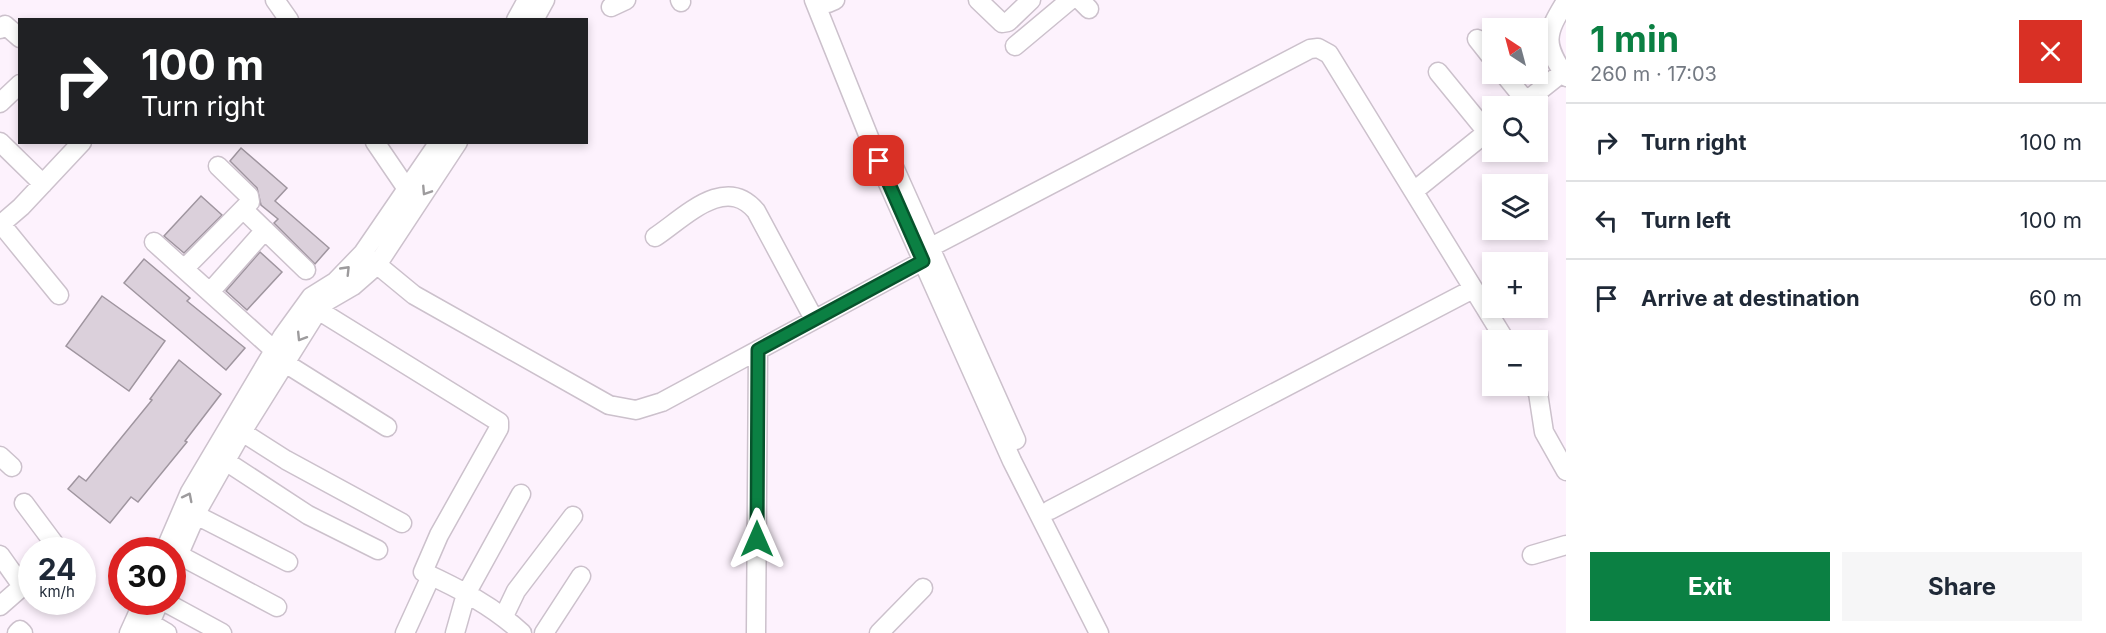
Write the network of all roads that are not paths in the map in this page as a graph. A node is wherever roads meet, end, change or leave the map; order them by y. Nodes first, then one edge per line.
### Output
1 (275, 0) edge
2 (527, 0) edge
3 (545, 0) edge
4 (978, 0) edge
5 (1032, 0) edge
6 (1070, 0) edge
7 (826, 1) edge
8 (1566, 1) edge
9 (288, 18) edge
10 (517, 18) edge
11 (535, 18) edge
12 (0, 29) edge
13 (18, 36) edge
14 (1478, 39) dead end
15 (1482, 44) edge
16 (1015, 46) dead end
17 (1438, 72) dead end
18 (1564, 74) edge
19 (18, 86) edge
20 (1534, 96) edge
21 (0, 103) edge
22 (1482, 121) edge
23 (1482, 136) edge
24 (0, 142) edge
25 (80, 144) edge
26 (376, 144) edge
27 (438, 144) edge
28 (456, 144) edge
29 (218, 166) dead end
30 (43, 184) junction
31 (407, 189) junction
32 (1414, 190) junction
33 (244, 210) junction
34 (1, 224) edge
35 (265, 230) junction
36 (655, 237) dead end
37 (154, 242) dead end
38 (927, 254) junction
39 (370, 259) junction
40 (184, 269) junction
41 (306, 270) dead end
42 (1473, 289) junction
43 (210, 292) junction
44 (58, 295) dead end
45 (318, 310) junction
46 (814, 319) junction
47 (1499, 330) edge
48 (758, 350) junction
49 (280, 356) junction
50 (1538, 396) edge
51 (387, 427) dead end
52 (242, 432) junction
53 (227, 462) junction
54 (1566, 471) edge
55 (521, 494) dead end
56 (24, 503) dead end
57 (1050, 510) junction
58 (196, 516) junction
59 (573, 516) dead end
60 (402, 522) dead end
61 (49, 537) edge
62 (178, 537) edge
63 (184, 537) edge
64 (1566, 545) edge
65 (378, 550) dead end
66 (0, 555) edge
67 (1532, 555) dead end
68 (288, 562) dead end
69 (186, 565) edge
70 (18, 573) edge
71 (431, 576) junction
72 (581, 576) dead end
73 (923, 588) dead end
74 (18, 590) edge
75 (466, 594) junction
76 (0, 606) edge
77 (277, 607) dead end
78 (186, 613) edge
79 (137, 615) edge
80 (504, 616) junction
81 (148, 628) edge
82 (17, 633) edge
83 (23, 633) edge
84 (129, 633) edge
85 (167, 633) edge
86 (222, 633) edge
87 (405, 633) edge
88 (455, 633) edge
89 (522, 633) edge
90 (544, 633) edge
91 (756, 633) edge
92 (879, 633) edge
93 (1099, 633) edge
94 (1111, 633) edge

1 - 9 street
2 - 10 street
3 - 11 street
4 - 5 street
6 - 16 street
7 - 38 street
8 - 18 street
12 - 13 street
14 - 15 street
17 - 22 street
18 - 20 street
19 - 21 street
23 - 32 street
24 - 30 street
25 - 30 street
26 - 31 street
27 - 31 street
28 -> 39 street
29 - 33 street
30 - 34 street
31 - 39 street
32 - 38 street
32 - 42 street
33 - 35 street
33 - 40 street
34 - 44 street
35 - 41 street
35 - 43 street
36 - 46 street
37 - 40 street
38 - 46 street
38 - 57 street
38 - 93 street
39 - 45 street
39 - 48 street
49 -> 39 street
40 - 43 street
42 - 47 street
42 - 57 street
43 - 49 street
45 -> 49 street
45 - 71 street
46 - 48 street
48 - 91 street
49 - 51 street
49 - 52 street
62 -> 49 street
50 - 54 street
52 - 53 street
52 - 60 street
53 - 58 street
53 - 65 street
55 - 75 street
56 - 61 street
57 - 94 street
58 - 63 street
58 - 68 street
59 - 80 street
64 - 67 street
66 - 70 street
69 - 77 street
71 - 75 street
71 - 87 street
72 - 90 street
73 - 92 street
74 - 76 street
75 - 80 street
75 - 88 street
78 - 86 street
79 - 84 street
80 - 89 street
81 - 85 street
82 - 83 street

